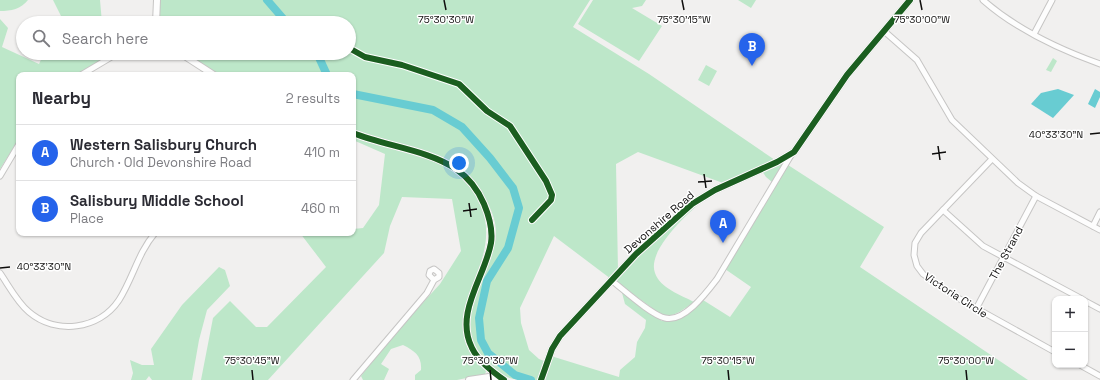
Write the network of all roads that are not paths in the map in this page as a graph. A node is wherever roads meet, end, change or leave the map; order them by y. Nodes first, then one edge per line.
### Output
1 (157, 0) edge
2 (910, 0) edge
3 (983, 0) edge
4 (1052, 0) edge
5 (156, 16) edge
6 (884, 30) junction
7 (1034, 34) junction
8 (106, 60) edge
9 (191, 60) edge
10 (1100, 64) edge
11 (86, 72) edge
12 (209, 72) edge
13 (356, 134) edge
14 (16, 149) edge
15 (794, 152) junction
16 (992, 159) junction
17 (0, 176) edge
18 (1036, 196) junction
19 (943, 210) junction
20 (1100, 212) edge
21 (1093, 226) junction
22 (1100, 230) edge
23 (153, 236) edge
24 (1004, 257) junction
25 (0, 273) edge
26 (434, 280) dead end
27 (611, 280) junction
28 (1076, 296) edge
29 (1088, 303) edge
30 (976, 309) junction
31 (1100, 309) edge
32 (1052, 350) edge
33 (1085, 368) edge
34 (1100, 376) edge
35 (353, 380) edge
36 (469, 380) edge
37 (500, 380) edge
38 (504, 380) edge
39 (541, 380) edge

1 - 5 street
2 - 6 street, Devonshire Road
3 - 7 street
4 - 7 street
6 - 15 street, Devonshire Road
6 - 16 street
7 - 10 street
8 - 11 street
9 - 12 street
13 - 38 street
14 - 17 street
15 - 27 street, Devonshire Road
15 - 27 street
16 - 18 street
16 - 19 street, Victoria Circle
18 - 21 street
18 - 24 street, The Strand
19 - 24 street
19 - 30 street, Victoria Circle
20 - 21 street
21 - 22 street
23 - 25 street
24 - 28 street
24 - 30 street, The Strand
26 - 35 street
27 - 39 street, Devonshire Road
29 - 31 street
30 - 32 street, Victoria Circle
33 - 34 street
36 - 37 street

